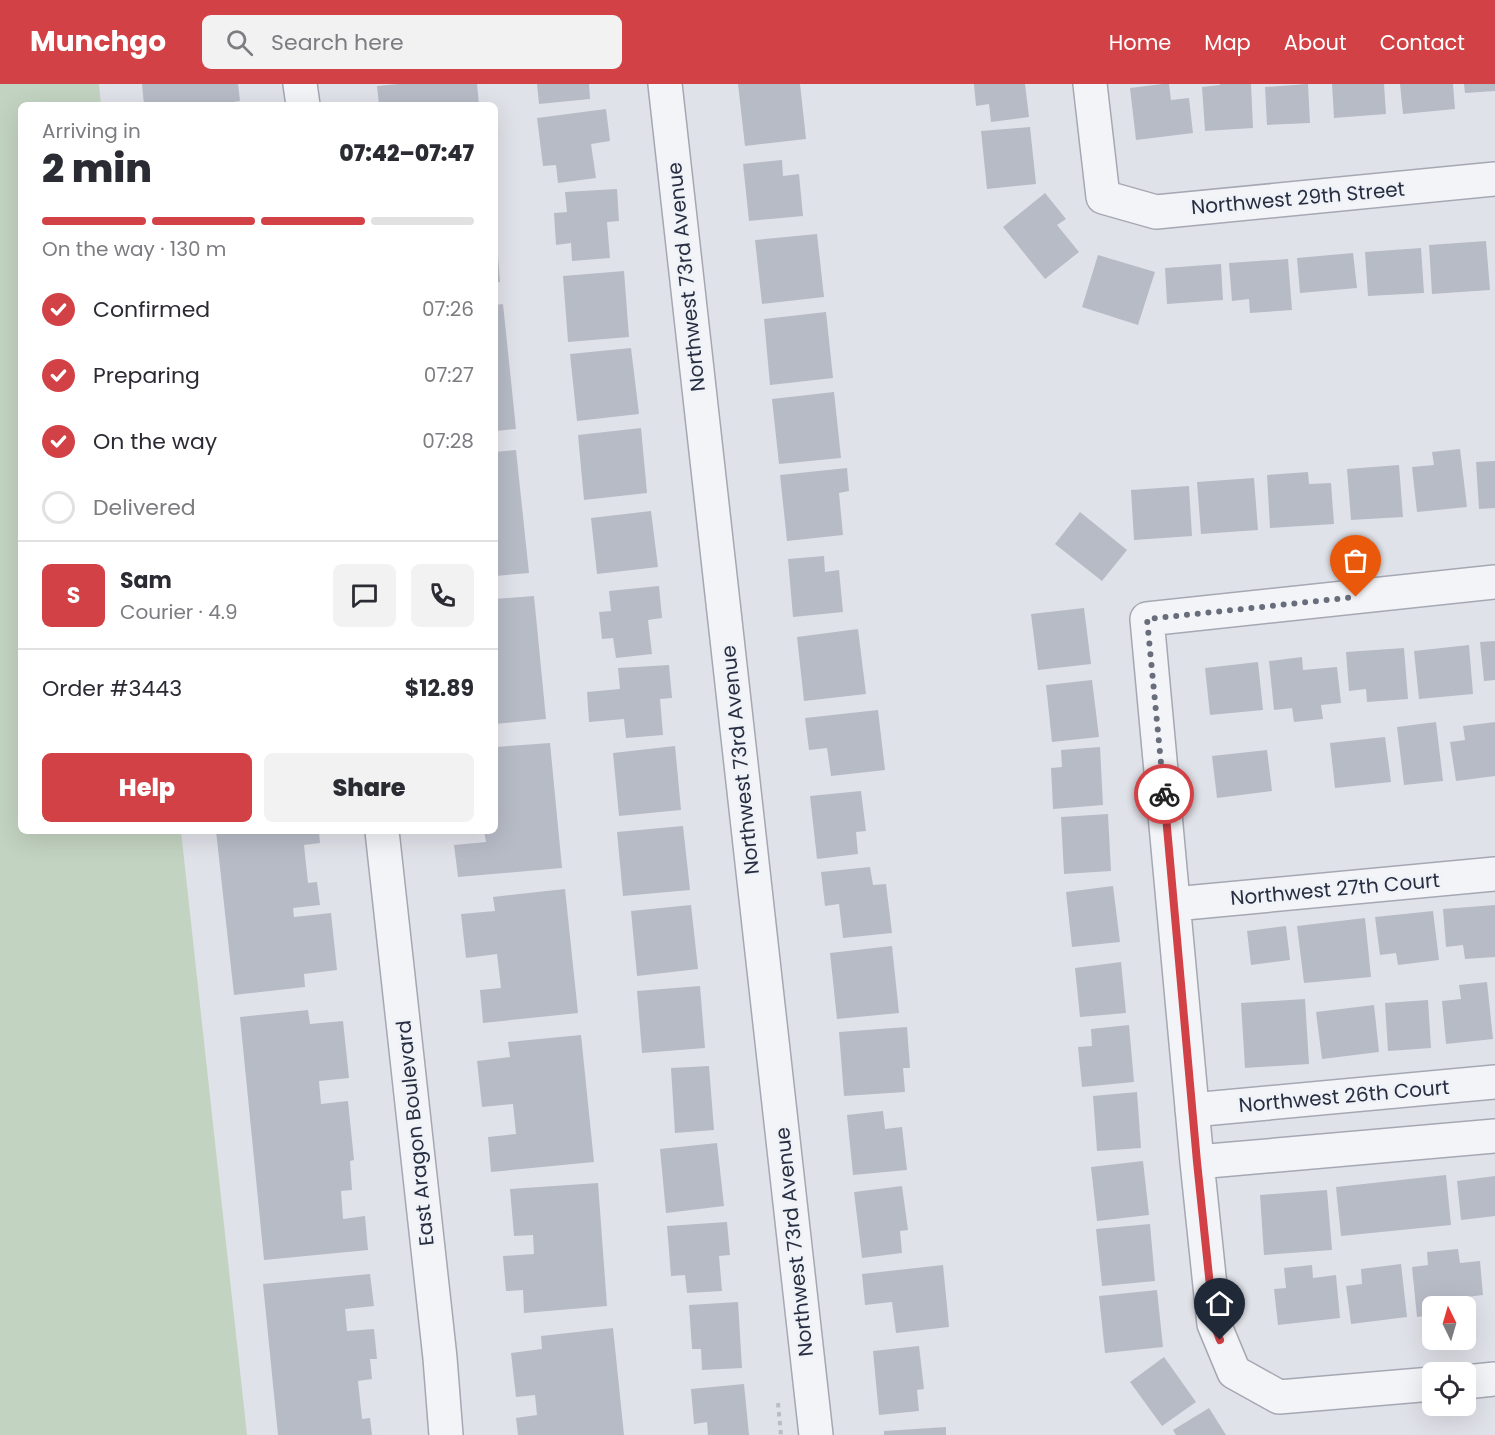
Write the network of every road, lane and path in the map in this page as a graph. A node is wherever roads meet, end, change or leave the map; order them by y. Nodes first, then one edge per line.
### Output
1 (300, 84) edge
2 (665, 84) edge
3 (1090, 84) edge
4 (303, 102) edge
5 (1495, 179) edge
6 (1495, 582) edge
7 (382, 834) edge
8 (1495, 874) edge
9 (1174, 904) junction
10 (1495, 1082) edge
11 (1192, 1110) junction
12 (1495, 1136) edge
13 (1197, 1162) junction
14 (1495, 1379) edge
15 (1476, 1381) edge
16 (1422, 1385) edge
17 (446, 1435) edge
18 (816, 1435) edge

1 - 4 street
2 - 18 street, Northwest 73rd Avenue
3 - 5 street, Northwest 29th Street
6 - 9 street
7 - 17 street, East Aragon Boulevard
8 - 9 street, Northwest 27th Court
9 - 11 street
10 - 11 street, Northwest 26th Court
11 - 13 street
12 - 13 street
13 - 16 street
14 - 15 street

